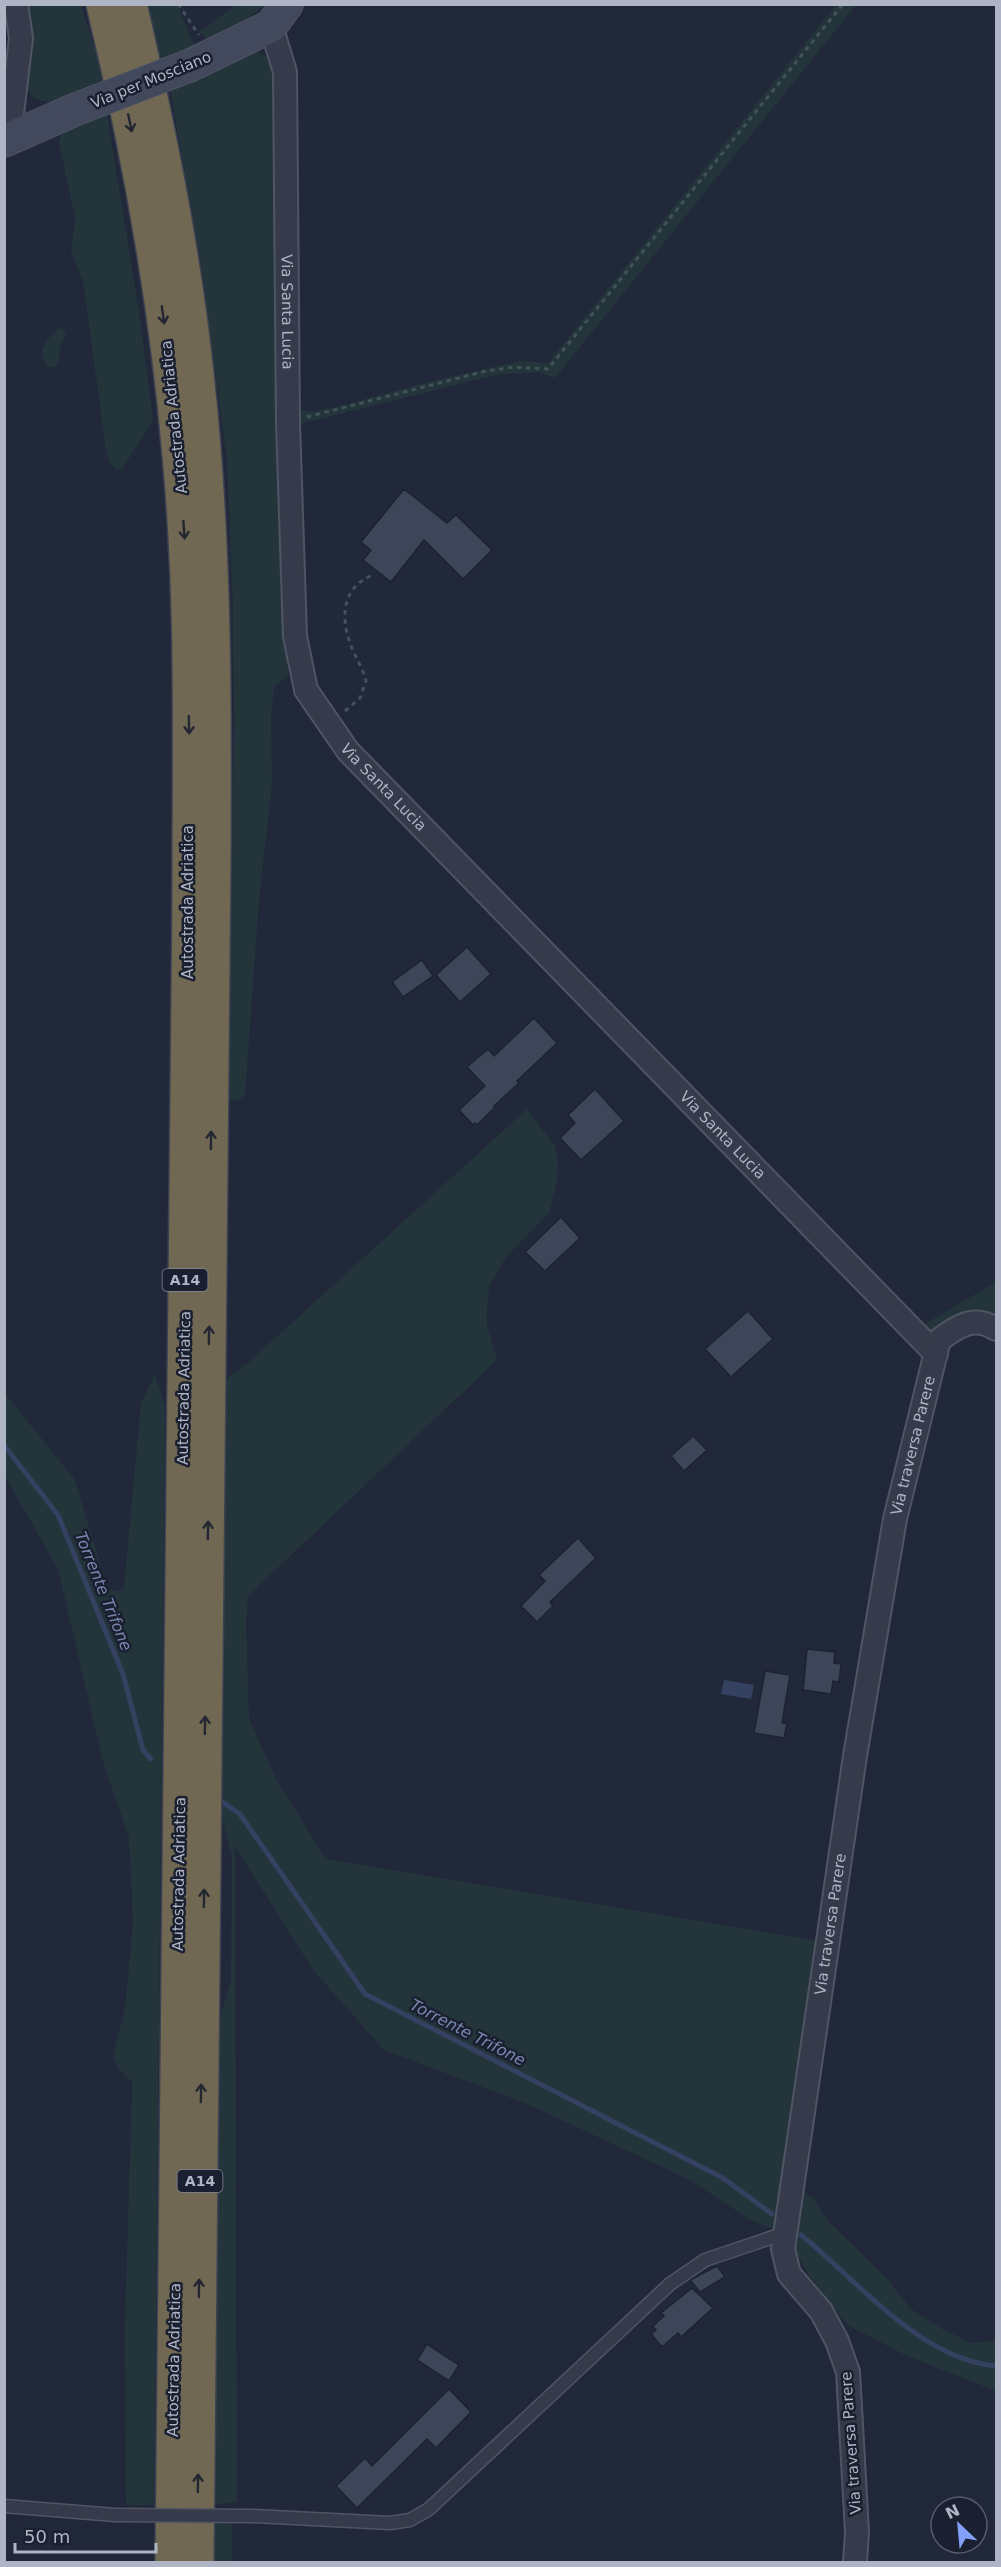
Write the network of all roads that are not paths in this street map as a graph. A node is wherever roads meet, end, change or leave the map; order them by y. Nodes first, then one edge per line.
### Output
1 (16, 4) edge
2 (103, 4) edge
3 (130, 4) edge
4 (279, 15) edge
5 (9, 138) edge
6 (996, 1329) edge
7 (936, 1354) junction
8 (785, 2233) junction
9 (4, 2506) edge
10 (172, 2562) edge
11 (197, 2562) edge
12 (855, 2562) edge

1 - 5 street
2 -> 10 highway, Autostrada Adriatica / A14
11 -> 3 highway, Autostrada Adriatica / A14
4 - 5 main road, Via per Mosciano, bridge
4 - 7 street, Via Santa Lucia
6 - 7 street, Via traversa Parere
7 - 8 street, Via traversa Parere
8 - 9 lane, bridge
8 - 12 street, Via traversa Parere

